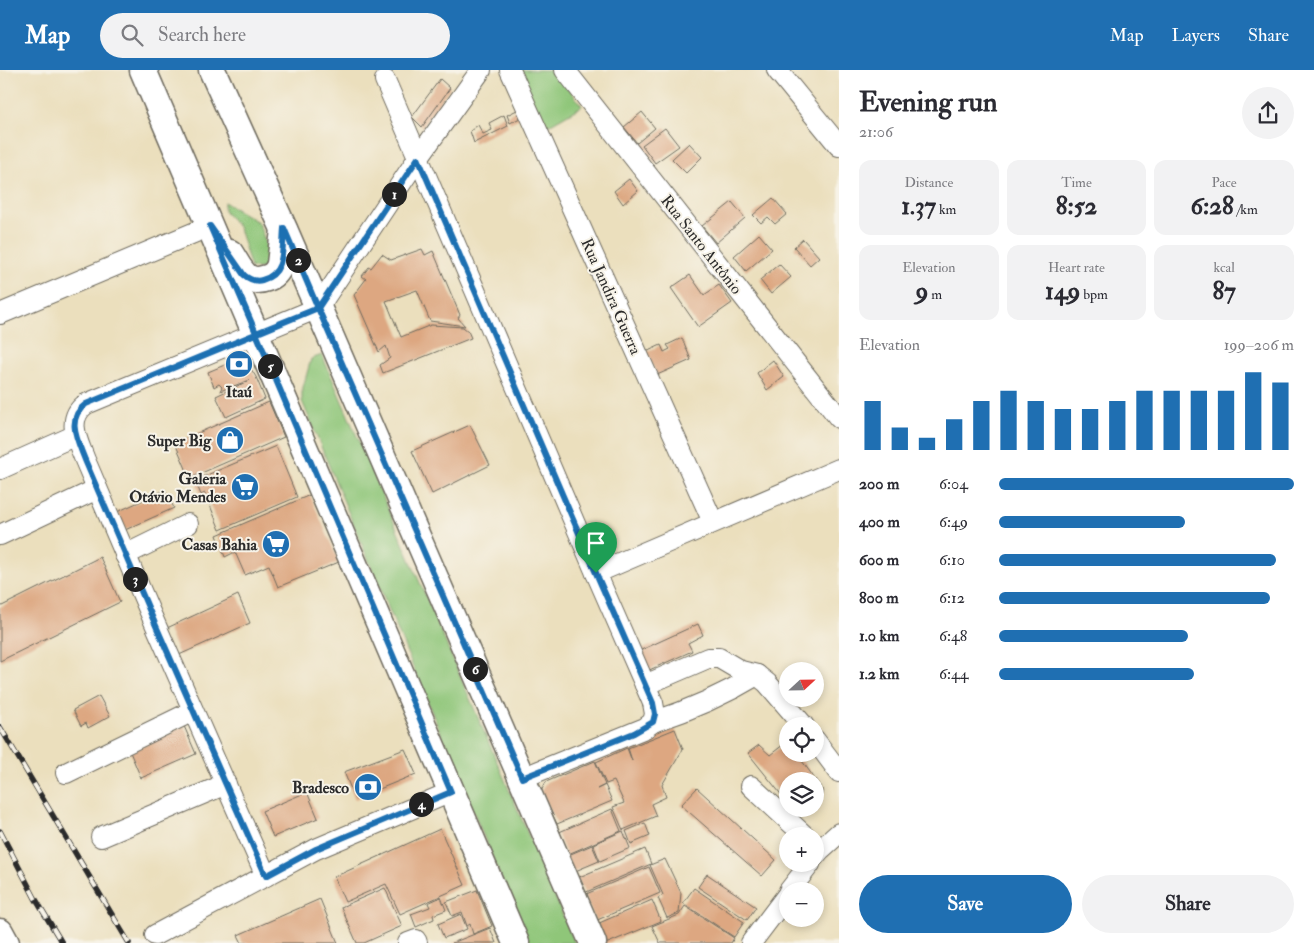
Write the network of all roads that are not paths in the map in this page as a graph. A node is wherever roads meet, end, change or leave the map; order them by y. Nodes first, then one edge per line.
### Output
1 (143, 70) edge
2 (212, 70) edge
3 (481, 70) edge
4 (510, 70) edge
5 (565, 70) edge
6 (777, 70) edge
7 (385, 80) dead end
8 (839, 146) edge
9 (418, 158) junction
10 (210, 226) junction
11 (284, 228) junction
12 (318, 308) junction
13 (0, 314) edge
14 (256, 333) junction
15 (839, 418) edge
16 (76, 435) junction
17 (0, 468) edge
18 (839, 468) edge
19 (98, 490) junction
20 (713, 522) junction
21 (188, 524) dead end
22 (0, 534) edge
23 (126, 555) junction
24 (596, 573) junction
25 (757, 676) junction
26 (645, 685) junction
27 (193, 711) junction
28 (653, 713) junction
29 (797, 717) edge
30 (824, 752) edge
31 (839, 772) edge
32 (66, 773) dead end
33 (522, 778) junction
34 (226, 784) junction
35 (751, 786) dead end
36 (451, 792) junction
37 (795, 827) edge
38 (839, 833) edge
39 (101, 837) dead end
40 (824, 846) edge
41 (266, 876) junction
42 (779, 904) edge
43 (0, 932) edge
44 (155, 935) dead end
45 (6, 943) edge
46 (408, 943) edge
47 (417, 943) edge
48 (516, 943) edge
49 (593, 943) edge
50 (751, 943) edge

1 - 10 main road
2 - 11 main road
3 - 9 street
4 - 20 street, Rua Jandira Guerra
5 - 15 street, Rua Santo Antônio
6 - 8 street
7 - 9 street
9 - 12 street
9 - 24 street
10 - 11 main road
10 - 13 street
10 - 14 main road
11 - 12 main road
12 - 14 street
12 - 33 main road
14 - 16 street
14 - 36 main road
16 - 17 street
16 - 19 street
18 - 20 street
19 - 22 street
19 - 23 street
20 - 24 street
21 - 23 street
23 - 27 street
24 - 26 street
25 - 26 street
25 - 28 street
25 - 29 street
26 - 28 street
27 - 32 street
27 - 34 street
28 - 33 street
30 - 31 street
33 - 49 main road
34 - 39 street
34 - 41 street
35 - 37 street
36 - 41 street
36 - 48 main road
38 - 40 street
41 - 44 street
42 - 50 street
43 - 45 main road
46 - 47 street

